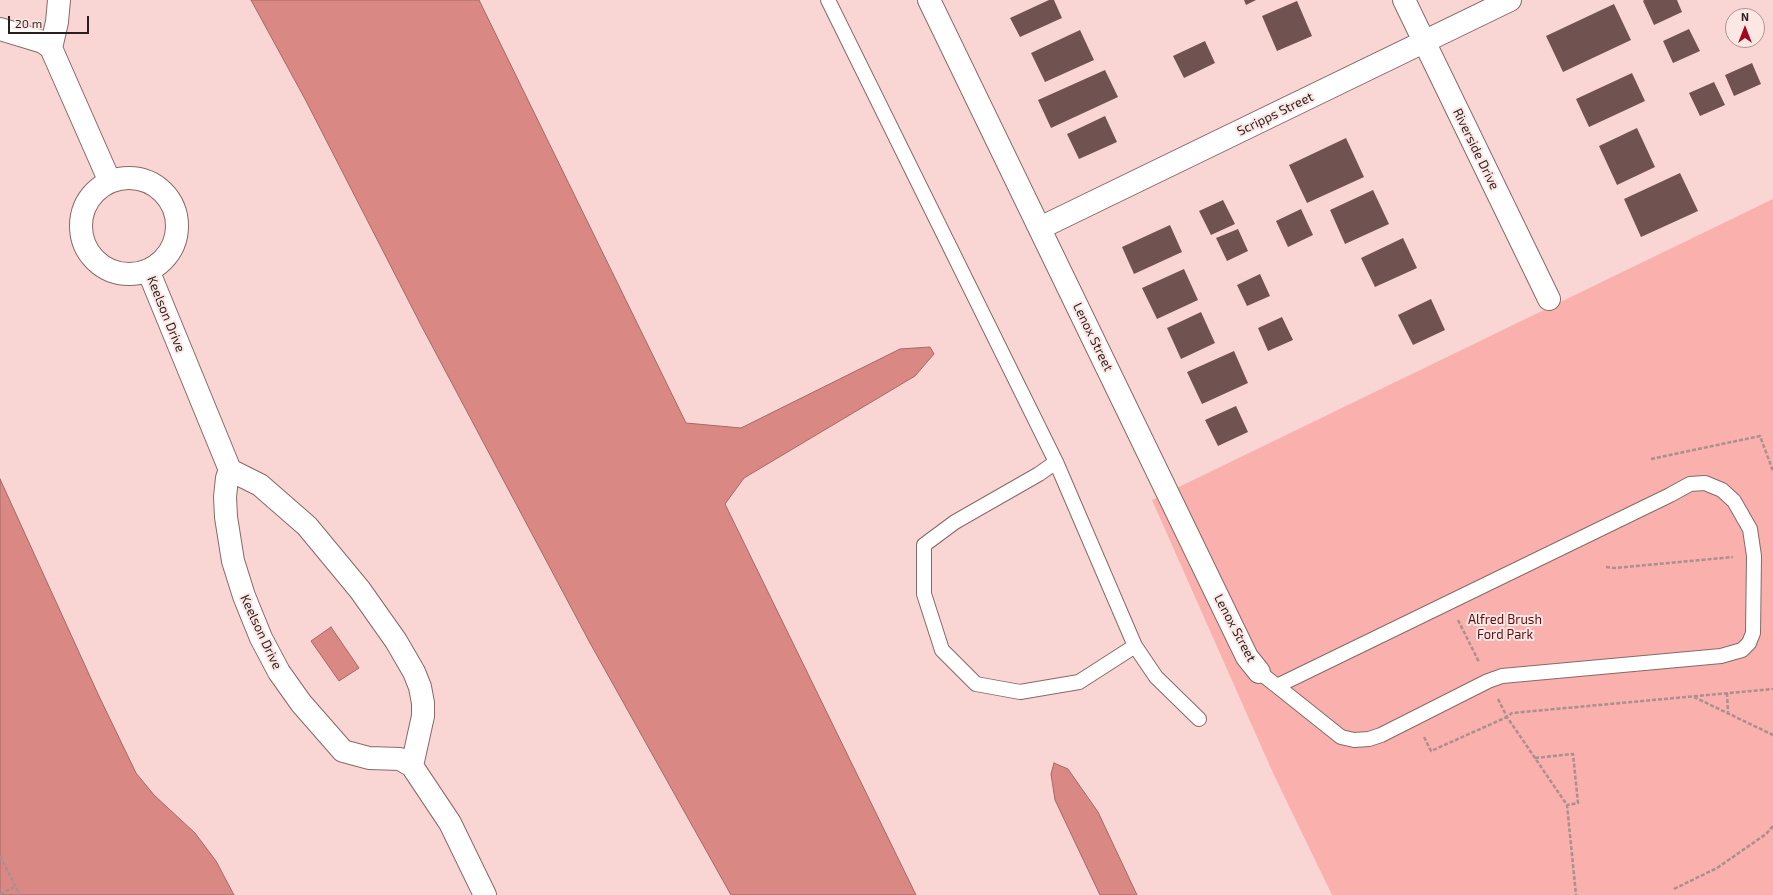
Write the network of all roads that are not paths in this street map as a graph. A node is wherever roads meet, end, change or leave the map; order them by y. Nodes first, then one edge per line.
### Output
1 (58, 0) edge
2 (828, 0) edge
3 (930, 0) edge
4 (1404, 0) edge
5 (1510, 0) edge
6 (0, 29) edge
7 (1424, 42) junction
8 (51, 48) junction
9 (110, 182) junction
10 (1040, 228) junction
11 (148, 270) junction
12 (1549, 299) dead end
13 (1056, 462) junction
14 (230, 470) junction
15 (1135, 646) junction
16 (1259, 672) joint
17 (1277, 686) junction
18 (1199, 719) dead end
19 (412, 766) junction
20 (485, 895) edge

1 - 8 street
2 - 13 lane
3 - 10 street, Lenox Street
4 - 7 street, Riverside Drive
5 - 7 street, Scripps Street
6 - 8 street
7 - 10 street, Scripps Street
7 - 12 street, Riverside Drive
8 - 9 street
9 - 11 street, Keelson Drive
9 - 11 street, Keelson Drive
10 - 16 street, Lenox Street
11 - 14 street, Keelson Drive
13 - 15 lane
13 - 15 lane
14 - 19 street
14 - 19 street, Keelson Drive
15 - 18 lane
16 - 17 lane
17 - 17 lane
19 - 20 street

